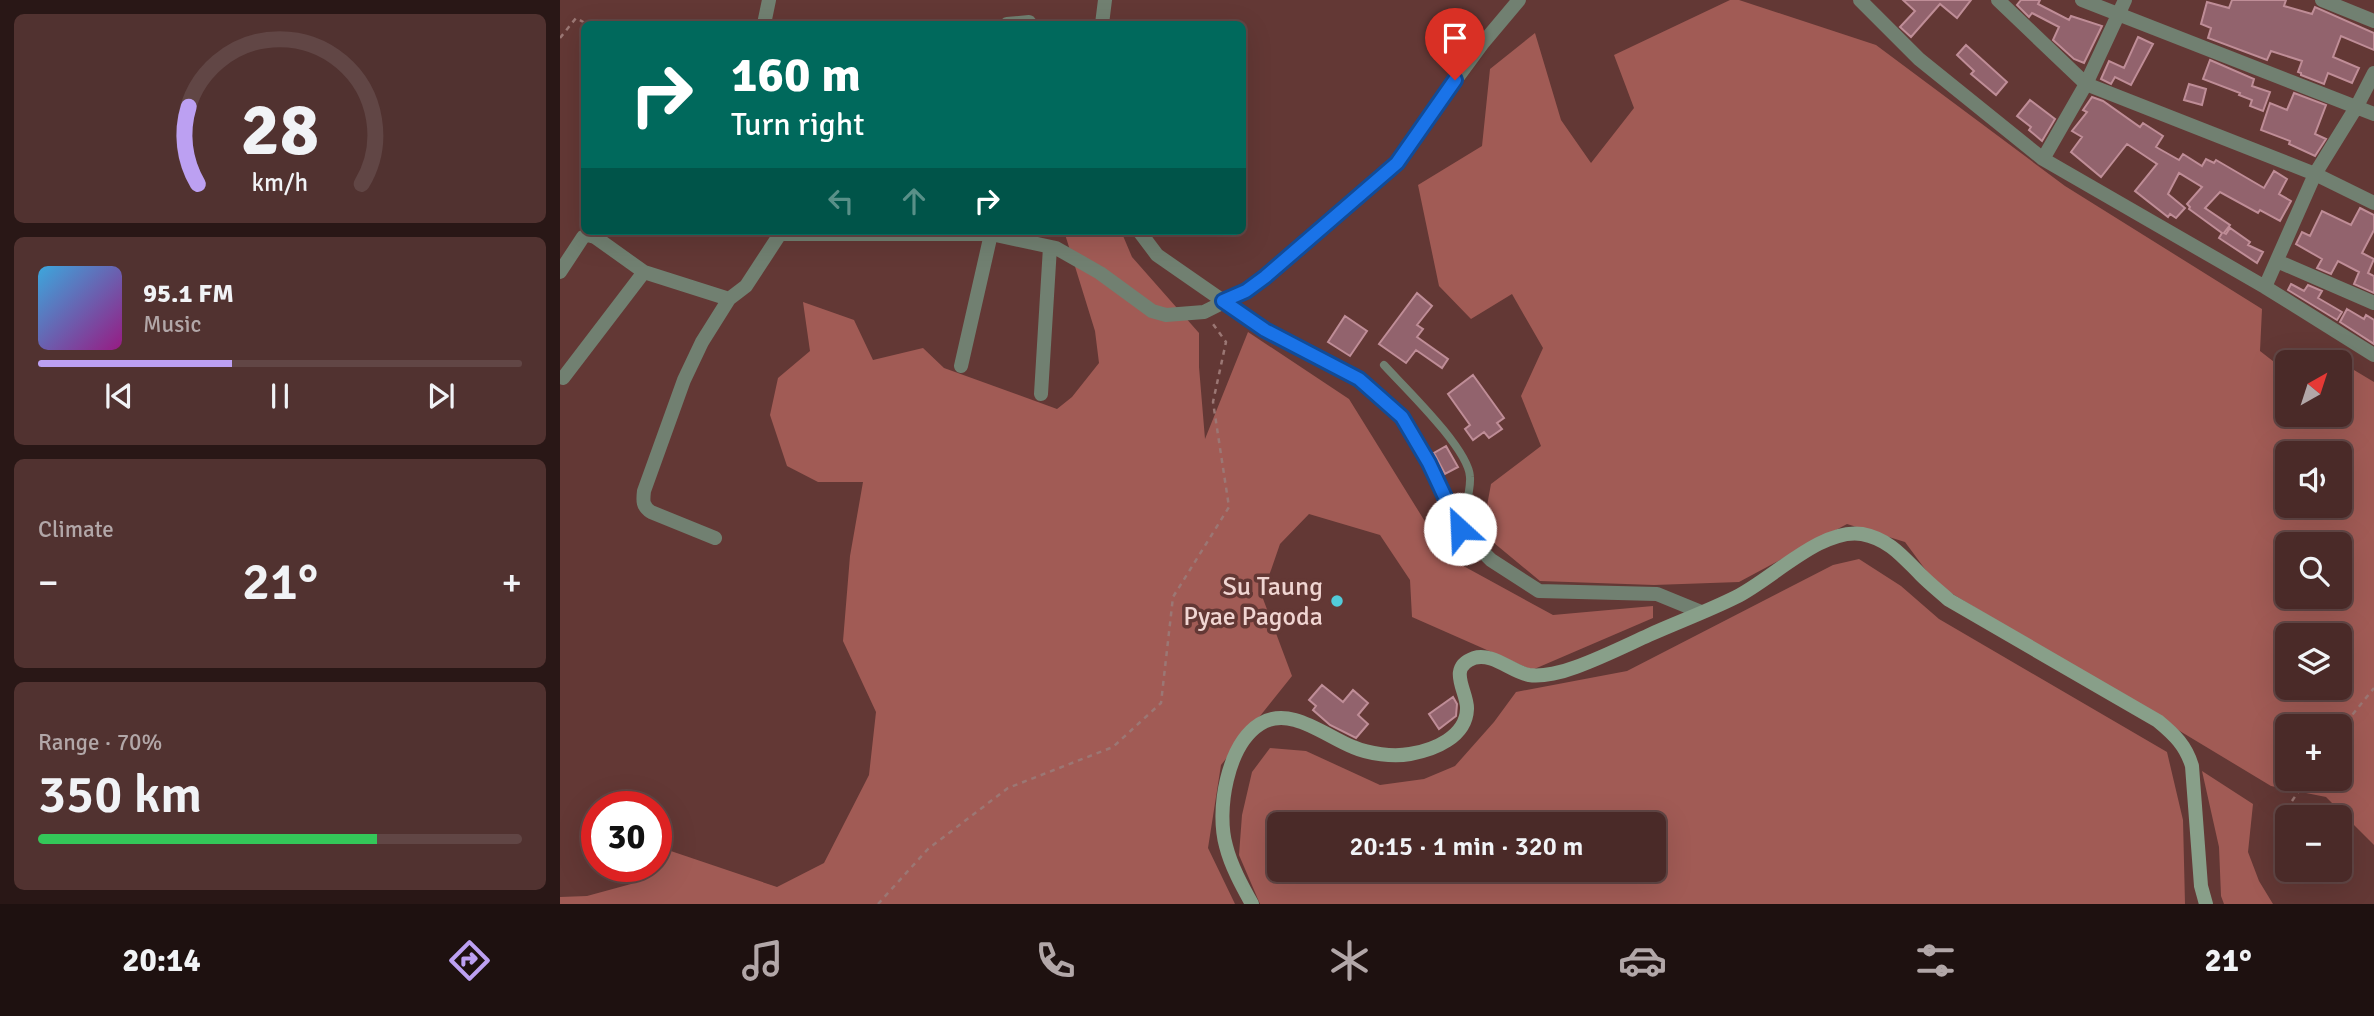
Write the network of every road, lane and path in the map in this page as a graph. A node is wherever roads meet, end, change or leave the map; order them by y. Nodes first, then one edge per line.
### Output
1 (769, 0) edge
2 (1105, 0) edge
3 (1519, 0) edge
4 (1860, 0) edge
5 (1998, 0) edge
6 (2082, 0) edge
7 (2125, 0) edge
8 (2322, 0) edge
9 (2118, 14) junction
10 (582, 21) edge
11 (765, 21) edge
12 (1102, 21) edge
13 (2374, 21) edge
14 (560, 38) edge
15 (2374, 73) edge
16 (2085, 84) junction
17 (2357, 106) junction
18 (2374, 114) edge
19 (2043, 159) junction
20 (2315, 174) junction
21 (2374, 203) edge
22 (586, 235) edge
23 (590, 235) edge
24 (777, 235) edge
25 (991, 235) edge
26 (996, 235) edge
27 (1142, 235) edge
28 (1050, 247) junction
29 (2277, 261) junction
30 (560, 272) edge
31 (644, 272) junction
32 (2265, 287) junction
33 (729, 299) junction
34 (1223, 301) junction
35 (2374, 303) edge
36 (1204, 312) junction
37 (2374, 355) edge
38 (1384, 365) dead end
39 (961, 366) dead end
40 (563, 378) dead end
41 (1041, 394) dead end
42 (1460, 529) junction
43 (715, 538) dead end
44 (1701, 612) junction
45 (2374, 688) edge
46 (2352, 715) edge
47 (2298, 791) edge
48 (2292, 801) dead end
49 (878, 904) edge
50 (1252, 904) edge
51 (2206, 904) edge

1 - 11 street
2 - 12 street
3 - 34 street
4 - 19 street
5 - 16 street
6 - 9 street
7 - 9 street
8 - 13 street
9 - 16 street
9 - 17 street
10 - 14 path
15 - 17 street
16 - 19 street
16 - 20 street
17 - 18 street
17 - 20 street
19 - 32 street
20 - 21 street
20 - 29 street
22 - 30 street
23 - 31 street
24 - 33 street
25 - 39 street
26 - 28 street
27 - 34 street
28 - 36 street
28 - 41 street
29 - 32 street
29 - 35 street
31 - 33 street
31 - 40 street
32 - 37 street
33 - 43 street
34 - 36 street
34 - 42 street
36 - 49 path
38 - 42 lane
42 - 44 street
44 - 50 main road
44 - 51 main road
45 - 46 path
47 - 48 path

